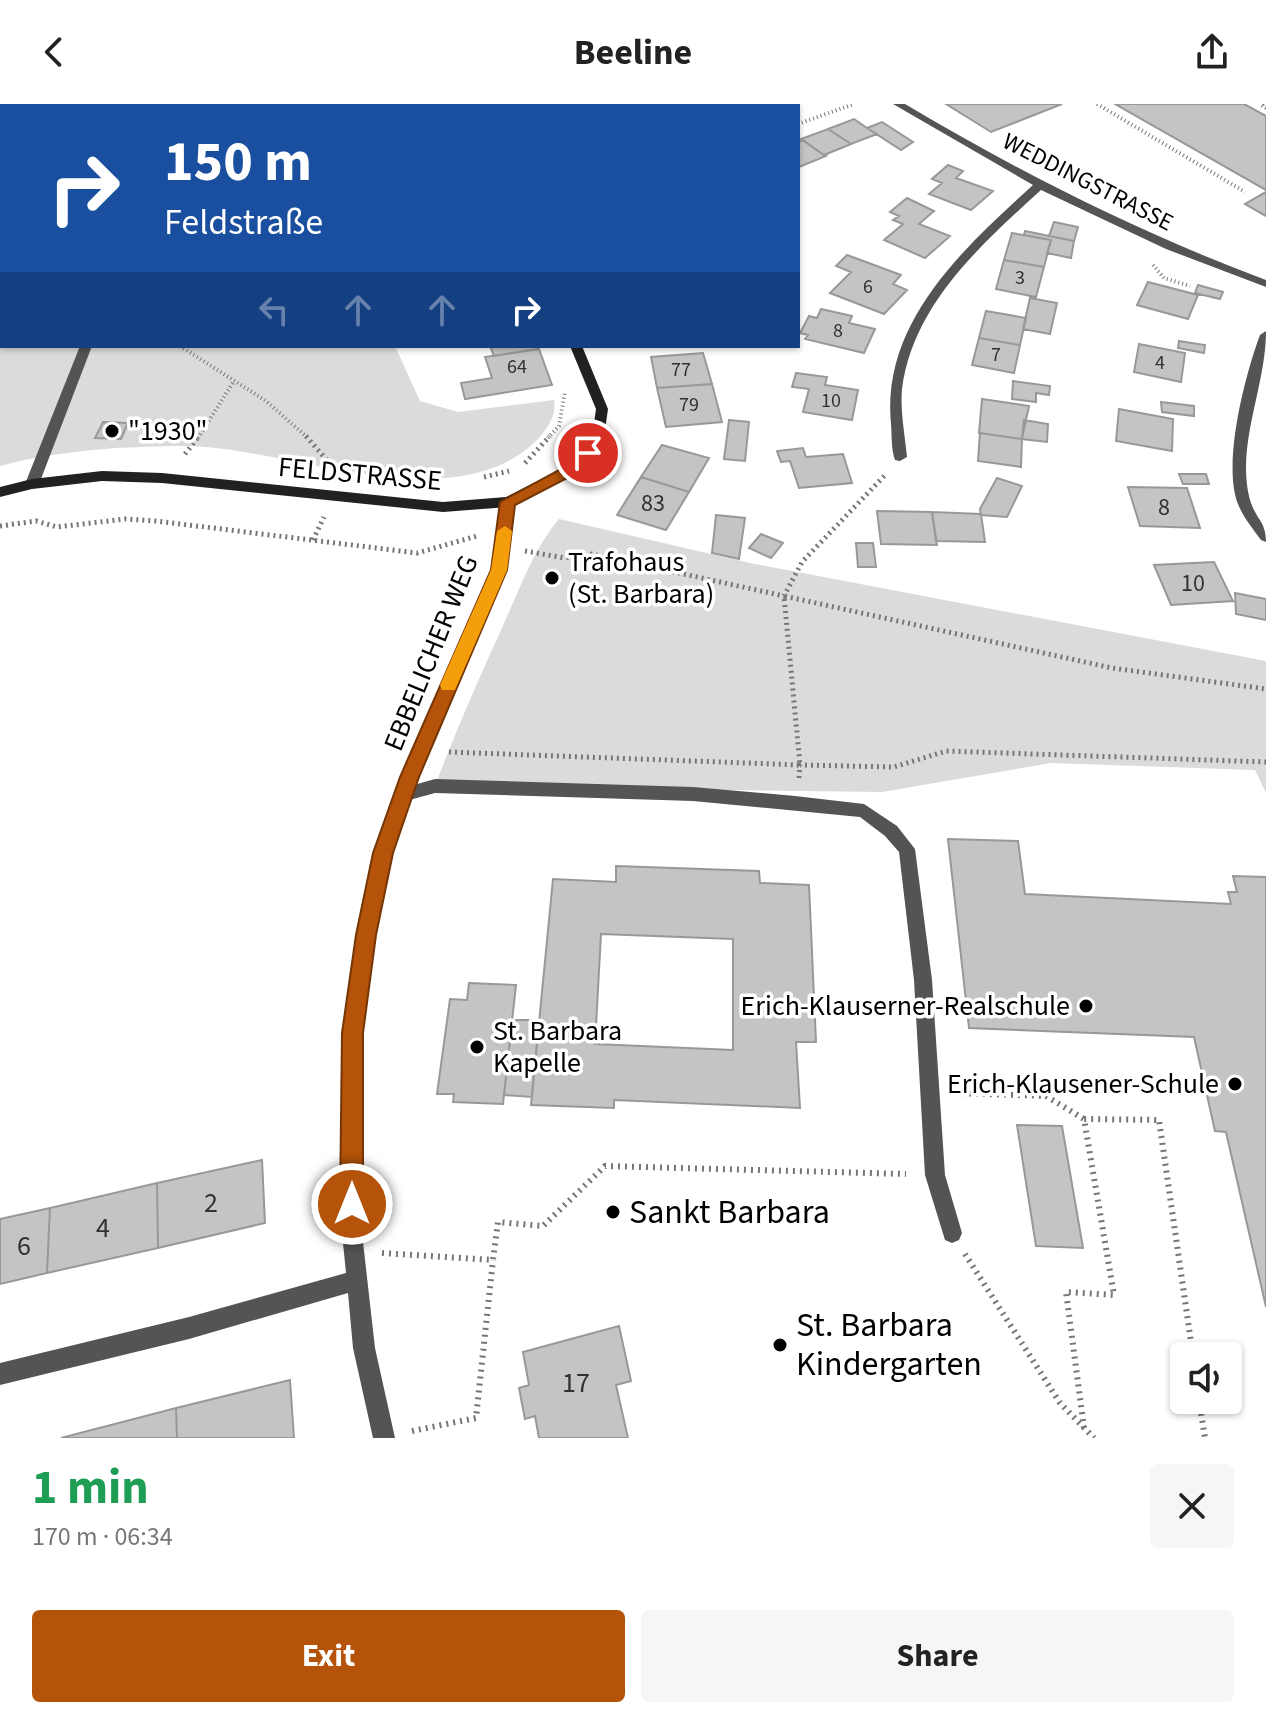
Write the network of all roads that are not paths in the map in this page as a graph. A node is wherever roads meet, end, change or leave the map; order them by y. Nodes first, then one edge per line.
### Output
1 (898, 104) edge
2 (1040, 185) junction
3 (1266, 284) edge
4 (1266, 335) edge
5 (85, 348) edge
6 (577, 348) edge
7 (900, 457) road end
8 (32, 484) junction
9 (0, 492) edge
10 (508, 502) junction
11 (1266, 537) edge
12 (402, 795) junction
13 (952, 1233) road end
14 (354, 1281) junction
15 (0, 1374) edge
16 (384, 1437) edge

1 - 2 street, WEDDINGSTRASSE
2 - 3 street, WEDDINGSTRASSE
2 - 7 street
4 - 11 street
5 - 8 street
6 - 10 main road, FELDSTRASSE
8 - 9 main road, FELDSTRASSE
8 - 10 main road, FELDSTRASSE
10 - 12 street, EBBELICHER WEG
12 - 13 street
12 - 14 street, EBBELICHER WEG
14 - 15 street
14 - 16 street, EBBELICHER WEG

